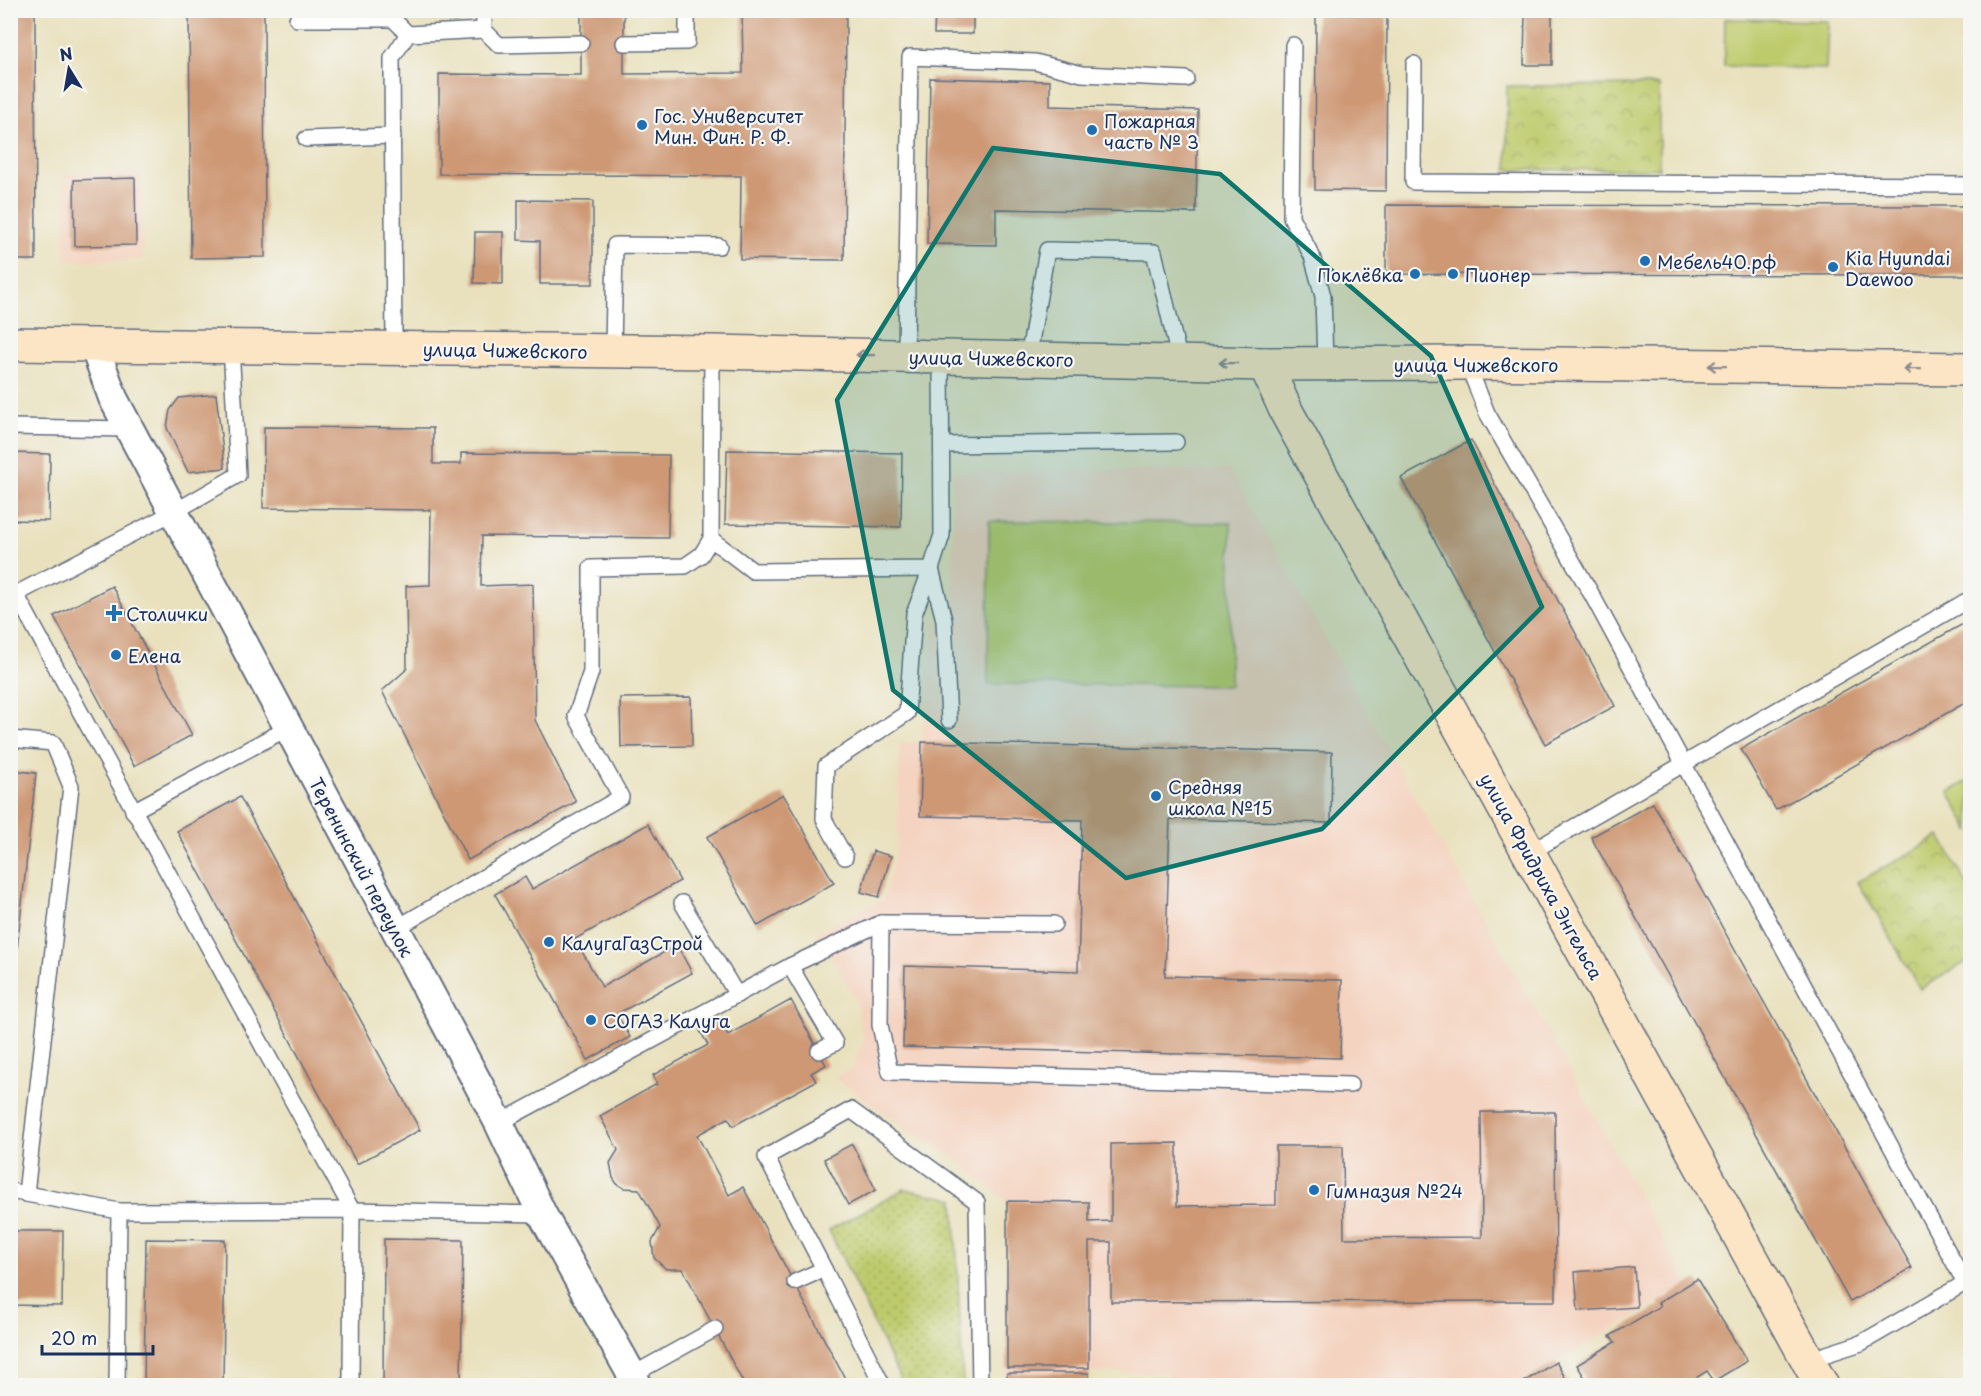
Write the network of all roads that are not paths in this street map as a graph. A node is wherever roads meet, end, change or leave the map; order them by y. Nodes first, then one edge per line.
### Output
1 (484, 10) edge
2 (687, 10) edge
3 (297, 19) dead end
4 (484, 30) junction
5 (408, 34) junction
6 (624, 43) dead end
7 (581, 44) dead end
8 (1293, 45) dead end
9 (1414, 64) dead end
10 (1186, 79) dead end
11 (393, 136) junction
12 (306, 139) dead end
13 (1971, 184) edge
14 (719, 246) dead end
15 (10, 344) edge
16 (94, 345) junction
17 (231, 346) junction
18 (394, 348) junction
19 (613, 351) junction
20 (712, 352) junction
21 (906, 356) junction
22 (941, 356) junction
23 (1028, 358) junction
24 (1180, 362) junction
25 (1325, 363) junction
26 (1467, 363) junction
27 (1265, 364) junction
28 (1971, 369) edge
29 (10, 427) edge
30 (130, 429) junction
31 (1176, 442) dead end
32 (942, 445) junction
33 (174, 512) junction
34 (711, 539) junction
35 (932, 569) junction
36 (1971, 599) edge
37 (950, 720) dead end
38 (288, 728) junction
39 (10, 739) edge
40 (1684, 764) junction
41 (133, 811) junction
42 (1529, 853) junction
43 (845, 857) dead end
44 (681, 903) dead end
45 (881, 923) junction
46 (1054, 924) dead end
47 (395, 930) junction
48 (790, 966) junction
49 (737, 995) junction
50 (819, 1051) dead end
51 (1350, 1085) dead end
52 (500, 1123) junction
53 (18, 1193) edge
54 (352, 1210) junction
55 (119, 1211) junction
56 (542, 1214) junction
57 (824, 1269) junction
58 (795, 1282) dead end
59 (1968, 1282) edge
60 (715, 1329) dead end
61 (1815, 1373) edge
62 (635, 1380) edge
63 (117, 1386) edge
64 (351, 1386) edge
65 (883, 1386) edge
66 (980, 1386) edge

1 - 4 lane
2 - 6 lane
3 - 5 lane
4 - 5 lane
4 - 7 lane
5 - 11 lane
8 - 25 lane
9 - 13 lane
10 - 21 lane
11 - 12 lane
11 - 18 lane
14 - 19 lane
15 - 16 street, улица Чижевского
16 - 17 street, улица Чижевского
16 - 30 street, Теренинский переулок
17 - 18 street, улица Чижевского
17 - 33 lane
18 - 19 street, улица Чижевского
19 - 20 street, улица Чижевского
21 -> 20 street, улица Чижевского
20 - 34 lane
21 - 22 street, улица Чижевского
22 - 23 street, улица Чижевского
22 - 32 lane
23 - 24 street, улица Чижевского
23 - 24 lane
27 -> 24 street, улица Чижевского
25 - 26 street, улица Чижевского
25 - 27 street, улица Чижевского
28 -> 26 street, улица Чижевского
26 - 40 lane
27 - 42 street, улица Фридриха Энгельса
29 - 30 lane
30 - 33 street, Теренинский переулок
31 - 32 lane
32 - 35 lane
33 - 38 street, Теренинский переулок
33 - 41 lane
34 - 35 lane
34 - 47 lane
35 - 37 lane
35 - 43 lane
36 - 40 lane
38 - 41 lane
38 - 47 street, Теренинский переулок
39 - 53 lane
40 - 42 lane
40 - 59 lane
41 - 54 lane
42 - 61 street, улица Фридриха Энгельса
44 - 49 lane
45 - 46 lane
45 - 48 lane
45 - 51 lane
47 - 52 street, Теренинский переулок
48 - 49 lane
48 - 50 lane
49 - 52 lane
52 - 56 street, Теренинский переулок
53 - 55 lane
54 - 55 lane
54 - 56 lane
54 - 64 lane
55 - 63 lane
56 - 62 street, Теренинский переулок
57 - 58 lane
57 - 65 lane
57 - 66 lane
59 - 61 lane
60 - 62 lane

